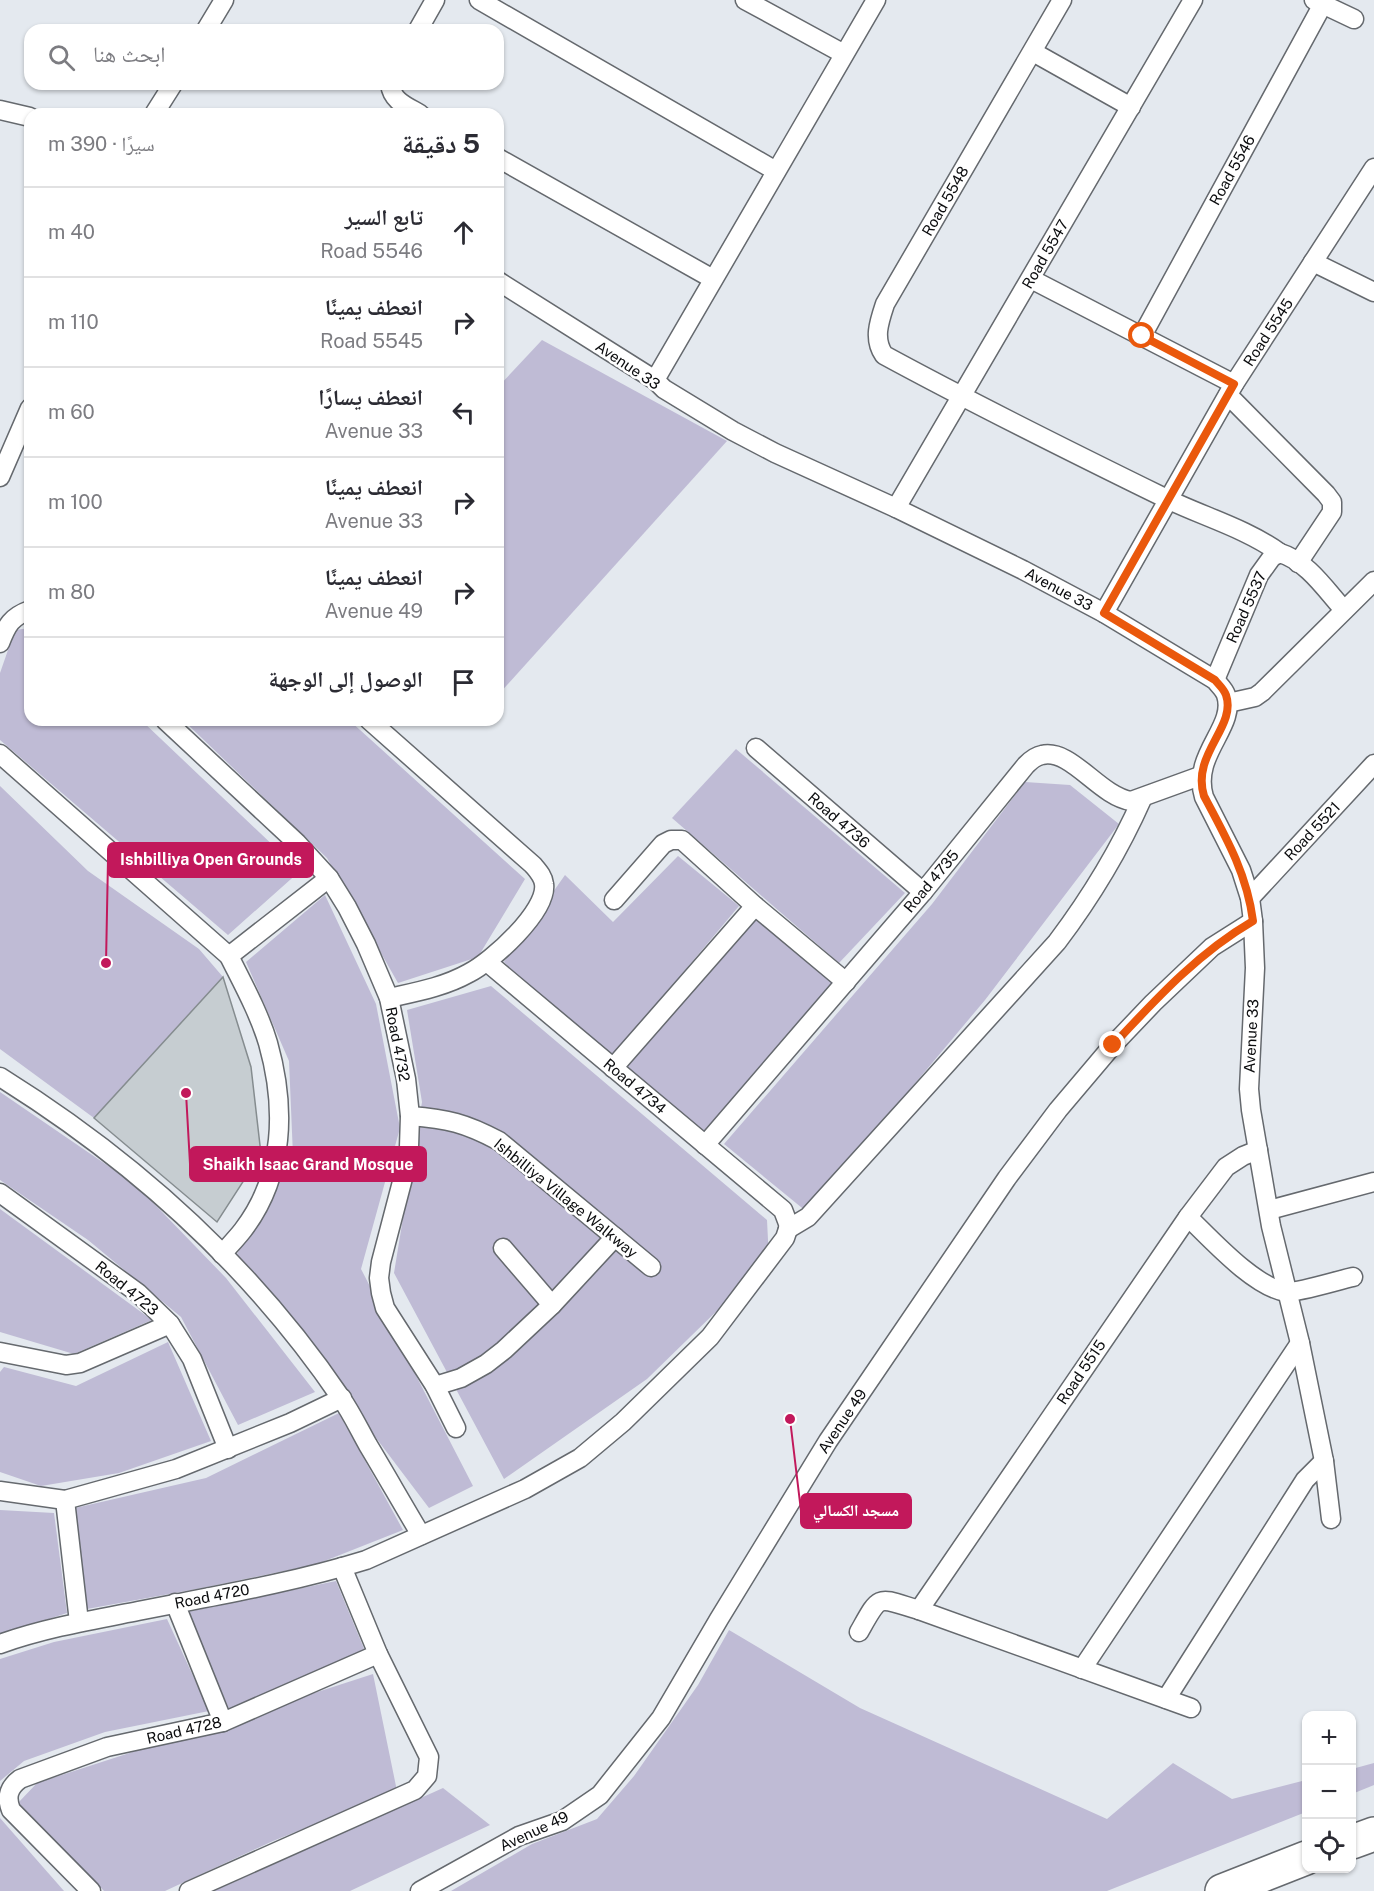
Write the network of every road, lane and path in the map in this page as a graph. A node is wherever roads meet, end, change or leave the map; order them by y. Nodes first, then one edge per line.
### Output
1 (224, 0) edge
2 (435, 0) edge
3 (479, 0) edge
4 (746, 0) edge
5 (876, 0) edge
6 (1062, 0) edge
7 (1193, 0) edge
8 (1318, 2) edge
9 (1354, 19) dead end
10 (210, 24) edge
11 (421, 24) edge
12 (1033, 52) junction
13 (844, 54) junction
14 (169, 90) edge
15 (391, 90) edge
16 (1131, 107) junction
17 (158, 108) edge
18 (409, 108) edge
19 (0, 110) edge
20 (24, 116) edge
21 (504, 161) edge
22 (1374, 168) edge
23 (776, 171) junction
24 (1313, 262) junction
25 (713, 279) junction
26 (1031, 279) junction
27 (504, 285) edge
28 (1374, 292) edge
29 (1142, 336) junction
30 (655, 380) junction
31 (1231, 389) junction
32 (961, 397) junction
33 (24, 422) edge
34 (0, 477) edge
35 (1168, 499) junction
36 (896, 508) junction
37 (1280, 553) junction
38 (1298, 563) junction
39 (1374, 581) edge
40 (1344, 610) junction
41 (24, 612) edge
42 (1104, 613) junction
43 (0, 643) edge
44 (1215, 680) junction
45 (1228, 703) junction
46 (171, 726) edge
47 (376, 726) edge
48 (756, 748) dead end
49 (0, 754) edge
50 (1374, 764) edge
51 (1200, 776) junction
52 (1142, 799) junction
53 (329, 878) junction
54 (923, 892) junction
55 (1250, 898) junction
56 (614, 900) dead end
57 (755, 906) junction
58 (1253, 921) junction
59 (229, 956) junction
60 (488, 962) junction
61 (846, 982) junction
62 (389, 998) junction
63 (613, 1068) junction
64 (0, 1077) edge
65 (410, 1116) junction
66 (705, 1145) junction
67 (1258, 1150) junction
68 (1374, 1182) edge
69 (0, 1193) edge
70 (1188, 1217) junction
71 (1270, 1218) junction
72 (788, 1229) junction
73 (615, 1238) junction
74 (503, 1248) dead end
75 (222, 1254) junction
76 (651, 1267) dead end
77 (1353, 1277) dead end
78 (1287, 1292) junction
79 (552, 1305) junction
80 (170, 1324) junction
81 (1300, 1343) junction
82 (0, 1352) edge
83 (435, 1386) junction
84 (342, 1398) junction
85 (456, 1428) dead end
86 (228, 1449) junction
87 (1324, 1461) junction
88 (0, 1491) edge
89 (65, 1500) junction
90 (1331, 1519) dead end
91 (421, 1535) junction
92 (342, 1568) junction
93 (176, 1603) junction
94 (919, 1610) junction
95 (79, 1622) junction
96 (859, 1632) dead end
97 (0, 1644) edge
98 (378, 1654) junction
99 (1082, 1669) junction
100 (1166, 1700) junction
101 (1191, 1708) dead end
102 (223, 1722) junction
103 (4, 1797) edge
104 (1374, 1834) edge
105 (1356, 1841) edge
106 (1302, 1860) edge
107 (91, 1891) edge
108 (189, 1891) edge
109 (420, 1891) edge
110 (1222, 1891) edge

1 - 10 street
2 - 11 street
3 - 23 street
4 - 13 street
5 - 13 street
6 - 12 street, Road 5548
7 - 16 street, Road 5547
8 - 9 street, Road 5546
8 - 29 street, Road 5546
12 - 16 street
12 - 32 street, Road 5548
13 - 23 street
14 - 17 street
15 - 18 street
16 - 26 street, Road 5547
19 - 20 street
21 - 25 street
22 - 24 street, Road 5545
23 - 25 street
24 - 28 street
24 - 31 street, Road 5545
25 - 30 street
26 - 29 street
26 - 32 street, Road 5547
27 - 30 street, Avenue 33
29 - 31 street
30 - 36 street, Avenue 33
31 - 35 street, Road 5545
31 - 38 street
32 - 35 street
32 - 36 street, Road 5547
33 - 34 street
35 - 37 street
35 - 42 street, Road 5545
36 - 42 street, Avenue 33
37 - 38 street
37 - 44 street, Road 5537
38 - 40 street
39 - 40 street
40 - 45 street
41 - 43 street
42 - 44 street, Avenue 33
44 - 45 street, Avenue 33
45 - 51 street
46 - 53 street, Road 4732
47 - 60 street
48 - 54 street, Road 4736
49 - 59 street
50 - 55 street, Road 5521
51 - 52 street, Road 4735
51 - 55 street, Avenue 33
52 - 54 street, Road 4735
52 - 72 street
53 - 59 street
53 - 62 street, Road 4732
54 - 61 street, Road 4735
55 - 58 street, Avenue 33
56 - 57 street
57 - 61 street
57 - 63 street
58 - 67 street, Avenue 33
58 - 109 street, Avenue 49
59 - 75 street
60 - 62 street
60 - 63 street, Road 4734
61 - 66 street, Road 4735
62 - 65 street, Road 4732
63 - 66 street, Road 4734
64 - 75 street
65 - 73 street, Ishbilliya Village Walkway
65 - 83 street, Road 4732
66 - 72 street, Road 4734
67 - 70 street, Road 5515
67 - 71 street, Avenue 33
68 - 71 street
69 - 80 street, Road 4723
70 - 78 street
70 - 94 street, Road 5515
71 - 78 street, Avenue 33
72 - 91 street
73 - 76 street, Ishbilliya Village Walkway
73 - 79 street
74 - 79 street
75 - 84 street
77 - 78 street
78 - 81 street, Avenue 33
79 - 83 street
80 - 82 street
80 - 86 street, Road 4723
81 - 87 street, Avenue 33
81 - 99 street
83 - 85 street, Road 4732
84 - 86 street
84 - 91 street
86 - 89 street
87 - 90 street, Avenue 33
87 - 100 street
88 - 89 street
89 - 95 street
91 - 92 street, Road 4720
92 - 93 street, Road 4720
92 - 98 street
93 - 95 street, Road 4720
93 - 102 street
94 - 96 street
94 - 99 street
95 - 97 street, Road 4720
98 - 102 street, Road 4728
98 - 108 street
99 - 100 street
100 - 101 street
102 - 103 street, Road 4728
103 - 107 street
104 - 105 highway
106 - 110 highway

